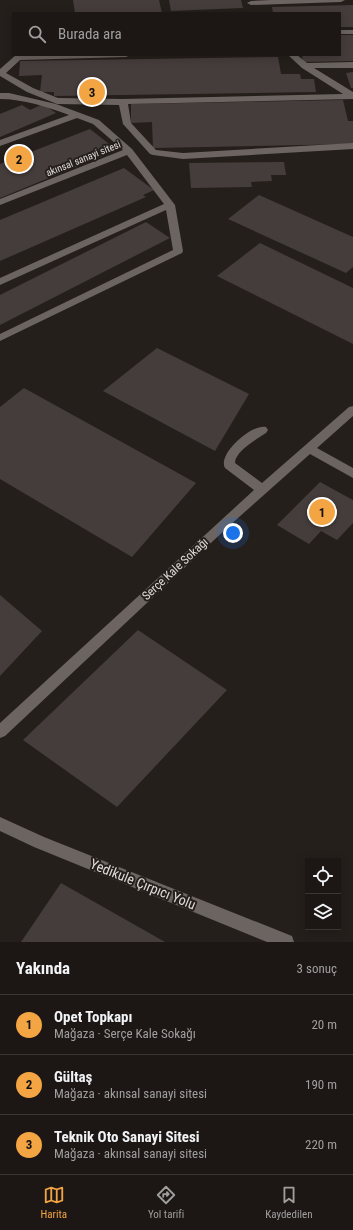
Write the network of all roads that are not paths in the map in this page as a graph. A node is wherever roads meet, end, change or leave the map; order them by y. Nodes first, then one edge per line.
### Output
1 (341, 0) edge
2 (251, 1) edge
3 (257, 12) edge
4 (341, 32) edge
5 (353, 32) edge
6 (72, 56) edge
7 (293, 56) edge
8 (19, 57) edge
9 (353, 65) edge
10 (305, 66) junction
11 (0, 96) edge
12 (353, 96) edge
13 (57, 101) junction
14 (123, 102) junction
15 (43, 104) junction
16 (77, 115) junction
17 (0, 143) edge
18 (353, 146) edge
19 (129, 151) junction
20 (0, 202) edge
21 (170, 205) junction
22 (0, 282) edge
23 (0, 338) edge
24 (353, 410) edge
25 (262, 430) dead end
26 (310, 449) junction
27 (353, 474) edge
28 (263, 490) junction
29 (0, 732) edge
30 (0, 824) edge
31 (286, 942) edge

1 - 2 street
2 - 3 street
4 - 5 street
6 - 8 street
7 - 10 street
8 - 13 street
9 - 10 street
10 - 12 street
11 - 15 street
12 - 14 street
13 - 14 street
13 - 15 street
14 - 18 street
15 - 16 street
16 - 17 street
16 - 19 street
19 - 20 street, akınsal sanayi sitesi
19 - 21 street
21 - 22 street
21 - 23 street
24 - 26 street, Serçe Kale Sokağı
25 - 28 street
26 - 27 street
26 - 28 street, Serçe Kale Sokağı
28 - 29 street, Serçe Kale Sokağı
30 - 31 street, Yedikule Çırpıcı Yolu

